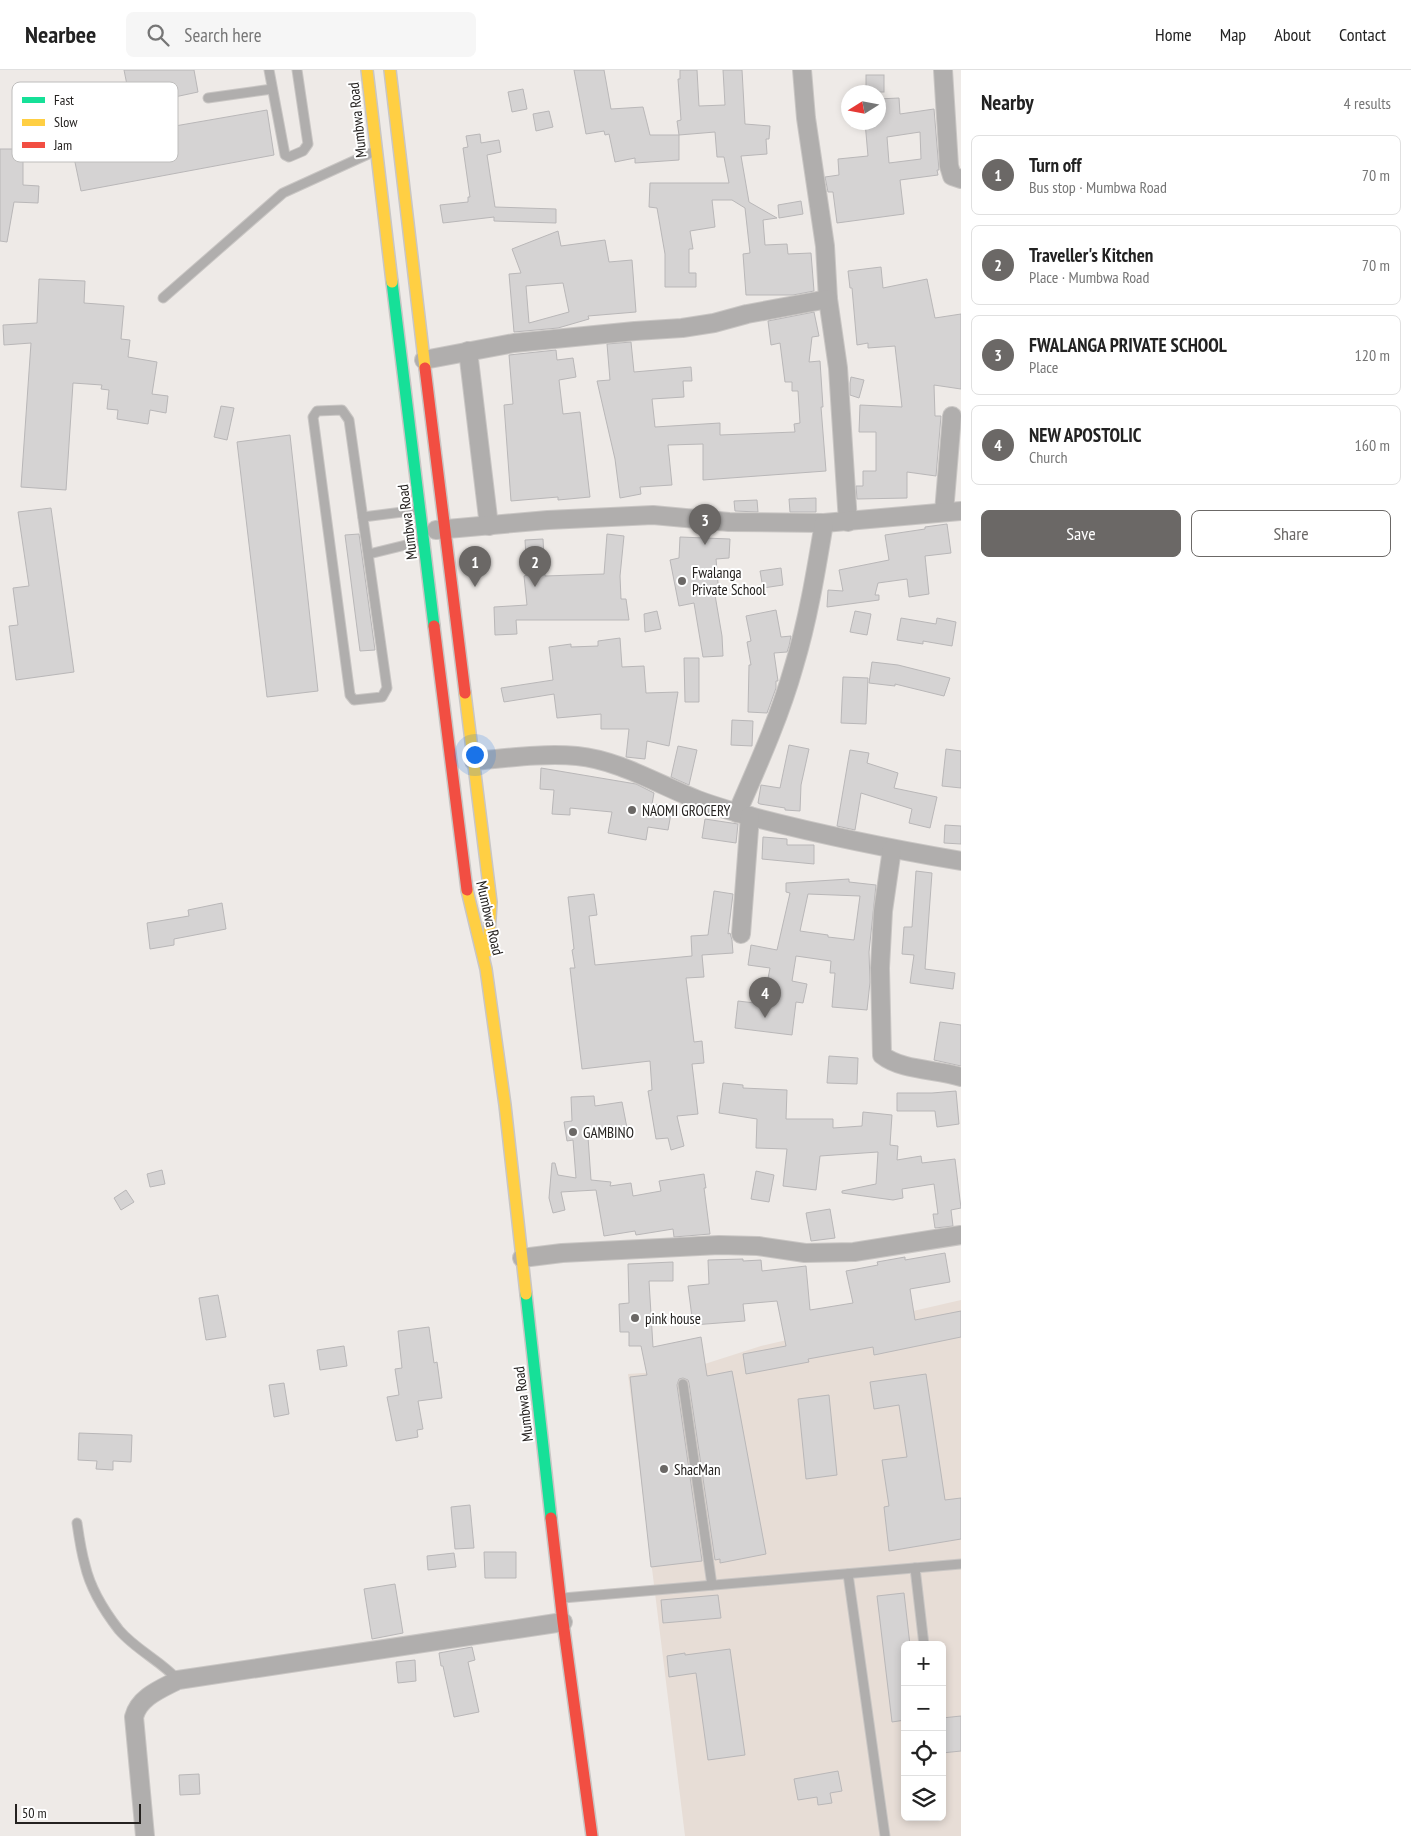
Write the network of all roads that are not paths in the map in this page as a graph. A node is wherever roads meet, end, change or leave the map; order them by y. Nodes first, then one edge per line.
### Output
1 (269, 70) edge
2 (297, 70) edge
3 (367, 70) edge
4 (390, 70) edge
5 (802, 70) edge
6 (942, 70) edge
7 (272, 88) junction
8 (208, 98) dead end
9 (376, 151) junction
10 (961, 179) edge
11 (163, 298) dead end
12 (828, 299) junction
13 (468, 351) junction
14 (424, 360) junction
15 (952, 416) dead end
16 (421, 509) junction
17 (952, 511) edge
18 (363, 517) junction
19 (848, 522) junction
20 (824, 524) junction
21 (489, 526) junction
22 (444, 529) junction
23 (424, 536) junction
24 (369, 554) junction
25 (474, 761) junction
26 (743, 814) junction
27 (892, 849) junction
28 (961, 861) edge
29 (741, 934) dead end
30 (486, 969) junction
31 (961, 1077) edge
32 (961, 1235) edge
33 (522, 1258) junction
34 (683, 1384) dead end
35 (77, 1523) dead end
36 (961, 1564) edge
37 (914, 1568) junction
38 (848, 1574) junction
39 (712, 1585) junction
40 (561, 1598) junction
41 (563, 1622) junction
42 (923, 1641) edge
43 (178, 1680) junction
44 (145, 1836) edge
45 (592, 1836) edge
46 (885, 1836) edge

1 - 7 lane
2 - 7 lane
3 - 9 main road, Mumbwa Road
4 - 14 main road, Mumbwa Road
5 - 12 street
6 - 10 street
7 - 8 lane
9 - 11 lane
9 - 16 main road, Mumbwa Road
12 - 13 street
12 - 19 street
13 - 14 street
13 - 21 street
14 - 22 main road, Mumbwa Road
15 - 17 street
16 - 18 lane
16 - 23 main road, Mumbwa Road
17 - 19 street
18 - 24 lane
18 - 24 lane
19 - 20 street
20 - 21 street
20 - 26 street
21 - 22 street
22 - 23 street
22 - 25 main road, Mumbwa Road
23 - 24 lane
23 - 30 main road, Mumbwa Road
25 - 26 street
25 - 30 main road, Mumbwa Road
26 - 27 street
26 - 29 street
27 - 28 street
27 - 31 street
30 - 33 main road, Mumbwa Road
32 - 33 street
33 - 40 main road, Mumbwa Road
34 - 39 lane
35 - 43 lane
36 - 37 lane
37 - 38 lane
37 - 42 lane
38 - 39 lane
38 - 46 lane
39 - 40 lane
40 - 41 main road, Mumbwa Road
41 - 43 street
41 - 45 main road, Mumbwa Road
43 - 44 street

